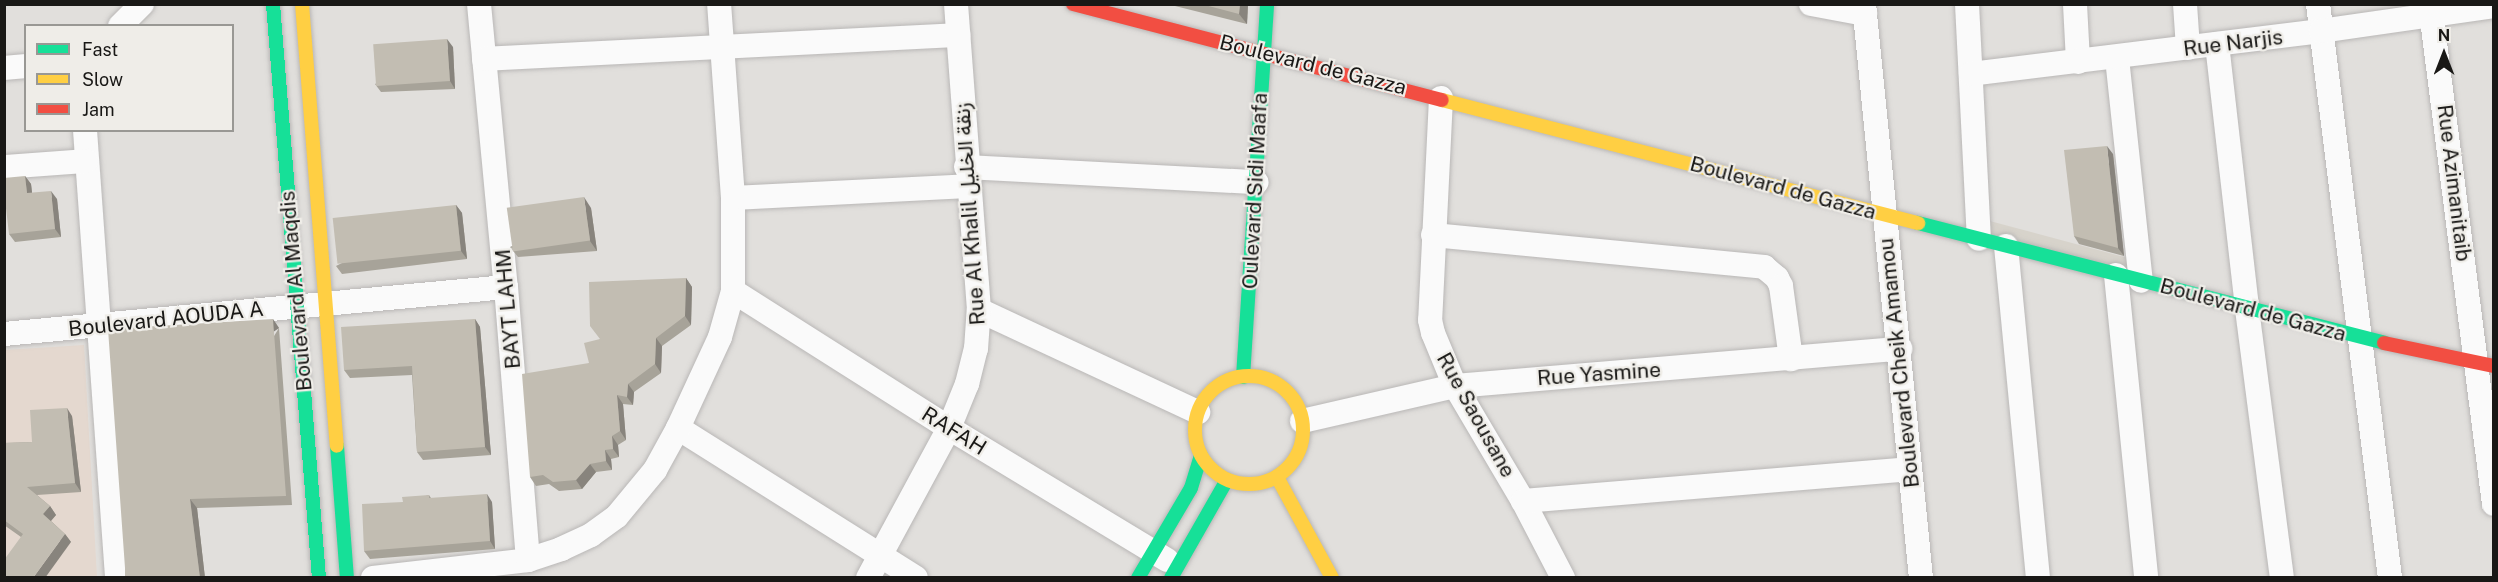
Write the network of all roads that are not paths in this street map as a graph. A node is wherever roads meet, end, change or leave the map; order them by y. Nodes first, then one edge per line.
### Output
1 (142, 4) edge
2 (273, 4) edge
3 (302, 4) edge
4 (479, 4) edge
5 (718, 4) edge
6 (957, 4) edge
7 (1073, 4) edge
8 (1267, 4) edge
9 (1811, 4) edge
10 (1966, 4) edge
11 (2075, 4) edge
12 (2185, 4) edge
13 (2318, 4) edge
14 (2493, 6) edge
15 (1864, 9) edge
16 (2431, 10) edge
17 (122, 24) edge
18 (2321, 31) junction
19 (958, 35) junction
20 (2217, 44) junction
21 (721, 48) junction
22 (2188, 48) junction
23 (1263, 52) junction
24 (2117, 58) junction
25 (484, 59) junction
26 (2079, 62) junction
27 (24, 66) edge
28 (4, 68) edge
29 (1971, 74) junction
30 (1441, 98) junction
31 (85, 132) edge
32 (86, 161) junction
33 (4, 167) edge
34 (967, 177) junction
35 (1257, 182) junction
36 (733, 198) junction
37 (1884, 214) junction
38 (1433, 235) junction
39 (1979, 239) junction
40 (2007, 246) junction
41 (2116, 275) junction
42 (2141, 281) junction
43 (506, 287) junction
44 (733, 291) junction
45 (327, 303) junction
46 (297, 306) junction
47 (2247, 309) junction
48 (979, 310) junction
49 (99, 327) junction
50 (4, 334) edge
51 (2360, 338) junction
52 (1900, 349) junction
53 (1791, 359) junction
54 (2485, 364) edge
55 (1243, 377) junction
56 (1455, 386) junction
57 (1198, 412) junction
58 (1302, 421) junction
59 (678, 428) junction
60 (949, 428) junction
61 (1201, 456) junction
62 (1909, 469) junction
63 (1276, 477) junction
64 (1227, 480) junction
65 (1523, 501) junction
66 (2493, 504) edge
67 (1154, 552) junction
68 (882, 556) junction
69 (528, 560) junction
70 (1174, 573) edge
71 (2145, 577) edge
72 (117, 578) edge
73 (319, 578) edge
74 (347, 578) edge
75 (372, 578) edge
76 (868, 578) edge
77 (916, 578) edge
78 (1138, 578) edge
79 (1332, 578) edge
80 (1563, 578) edge
81 (1921, 578) edge
82 (2038, 578) edge
83 (2136, 578) edge
84 (2282, 578) edge
85 (2390, 578) edge

1 - 17 street
2 - 46 street, Boulevard Al Maqdis
3 - 45 street, Boulevard Al Maqdis
4 - 25 street, BAYT LAHM
5 - 21 street
6 - 19 street, Rue Al Khalil زنقة الخليل
7 - 23 street, Boulevard de Gazza
8 - 23 street, Oulevard Sidi Maafa
9 - 15 street
10 - 29 street
11 - 26 street
12 - 22 street
13 - 18 street
14 - 16 street, Rue Narjis
15 - 37 street, Boulevard Cheik Amamou
16 - 18 street, Rue Narjis
16 - 54 street, Rue Azimanitaib
18 - 20 street, Rue Narjis
18 - 51 street
19 - 21 street
19 - 34 street, Rue Al Khalil زنقة الخليل
20 - 22 street, Rue Narjis
20 - 47 street
21 - 25 street
21 - 36 street
22 - 24 street, Rue Narjis
23 - 30 street, Boulevard de Gazza
23 - 35 street, Oulevard Sidi Maafa
24 - 26 street, Rue Narjis
24 - 42 street
25 - 43 street, BAYT LAHM
26 - 29 street, Rue Narjis
27 - 28 street
29 - 39 street
30 - 37 street, Boulevard de Gazza
30 - 38 street, Rue Saousane
31 - 32 street
32 - 33 street
32 - 49 street
34 - 35 street
34 - 36 street
34 - 48 street, Rue Al Khalil زنقة الخليل
35 - 55 street, Oulevard Sidi Maafa
36 - 44 street
37 - 39 street, Boulevard de Gazza
37 - 52 street, Boulevard Cheik Amamou
38 - 53 street
38 - 56 street, Rue Saousane
39 - 40 street, Boulevard de Gazza
40 - 41 street, Boulevard de Gazza
40 - 82 street
41 - 42 street, Boulevard de Gazza
41 - 71 street
42 - 47 street, Boulevard de Gazza
43 - 45 street, Boulevard AOUDA A
43 - 69 street, BAYT LAHM
44 - 59 street
44 - 60 street, RAFAH
45 - 46 street, Boulevard AOUDA A
45 - 74 street, Boulevard Al Maqdis
46 - 49 street, Boulevard AOUDA A
46 - 73 street, Boulevard Al Maqdis
47 - 51 street, Boulevard de Gazza
47 - 84 street
48 - 57 street
48 - 60 street, Rue Al Khalil زنقة الخليل
49 - 50 street, Boulevard AOUDA A
49 - 72 street
51 - 54 street, Boulevard de Gazza
51 - 85 street
52 - 53 street, Rue Yasmine
52 - 62 street, Boulevard Cheik Amamou
53 - 56 street, Rue Yasmine
54 - 66 street, Rue Azimanitaib
55 - 57 street
55 - 58 street
56 - 58 street, Rue Yasmine
56 - 65 street, Rue Saousane
57 - 61 street
58 - 63 street
59 - 68 street
59 - 69 street
60 - 67 street, RAFAH
60 - 68 street, Rue Al Khalil زنقة الخليل
61 - 64 street
61 - 67 street
62 - 65 street
62 - 81 street, Boulevard Cheik Amamou
63 - 64 street
63 - 79 street
64 - 70 street
65 - 80 street, Rue Saousane
67 - 70 street, RAFAH
67 - 78 street
68 - 76 street, Rue Al Khalil زنقة الخليل
68 - 77 street
69 - 75 street
71 - 83 street

